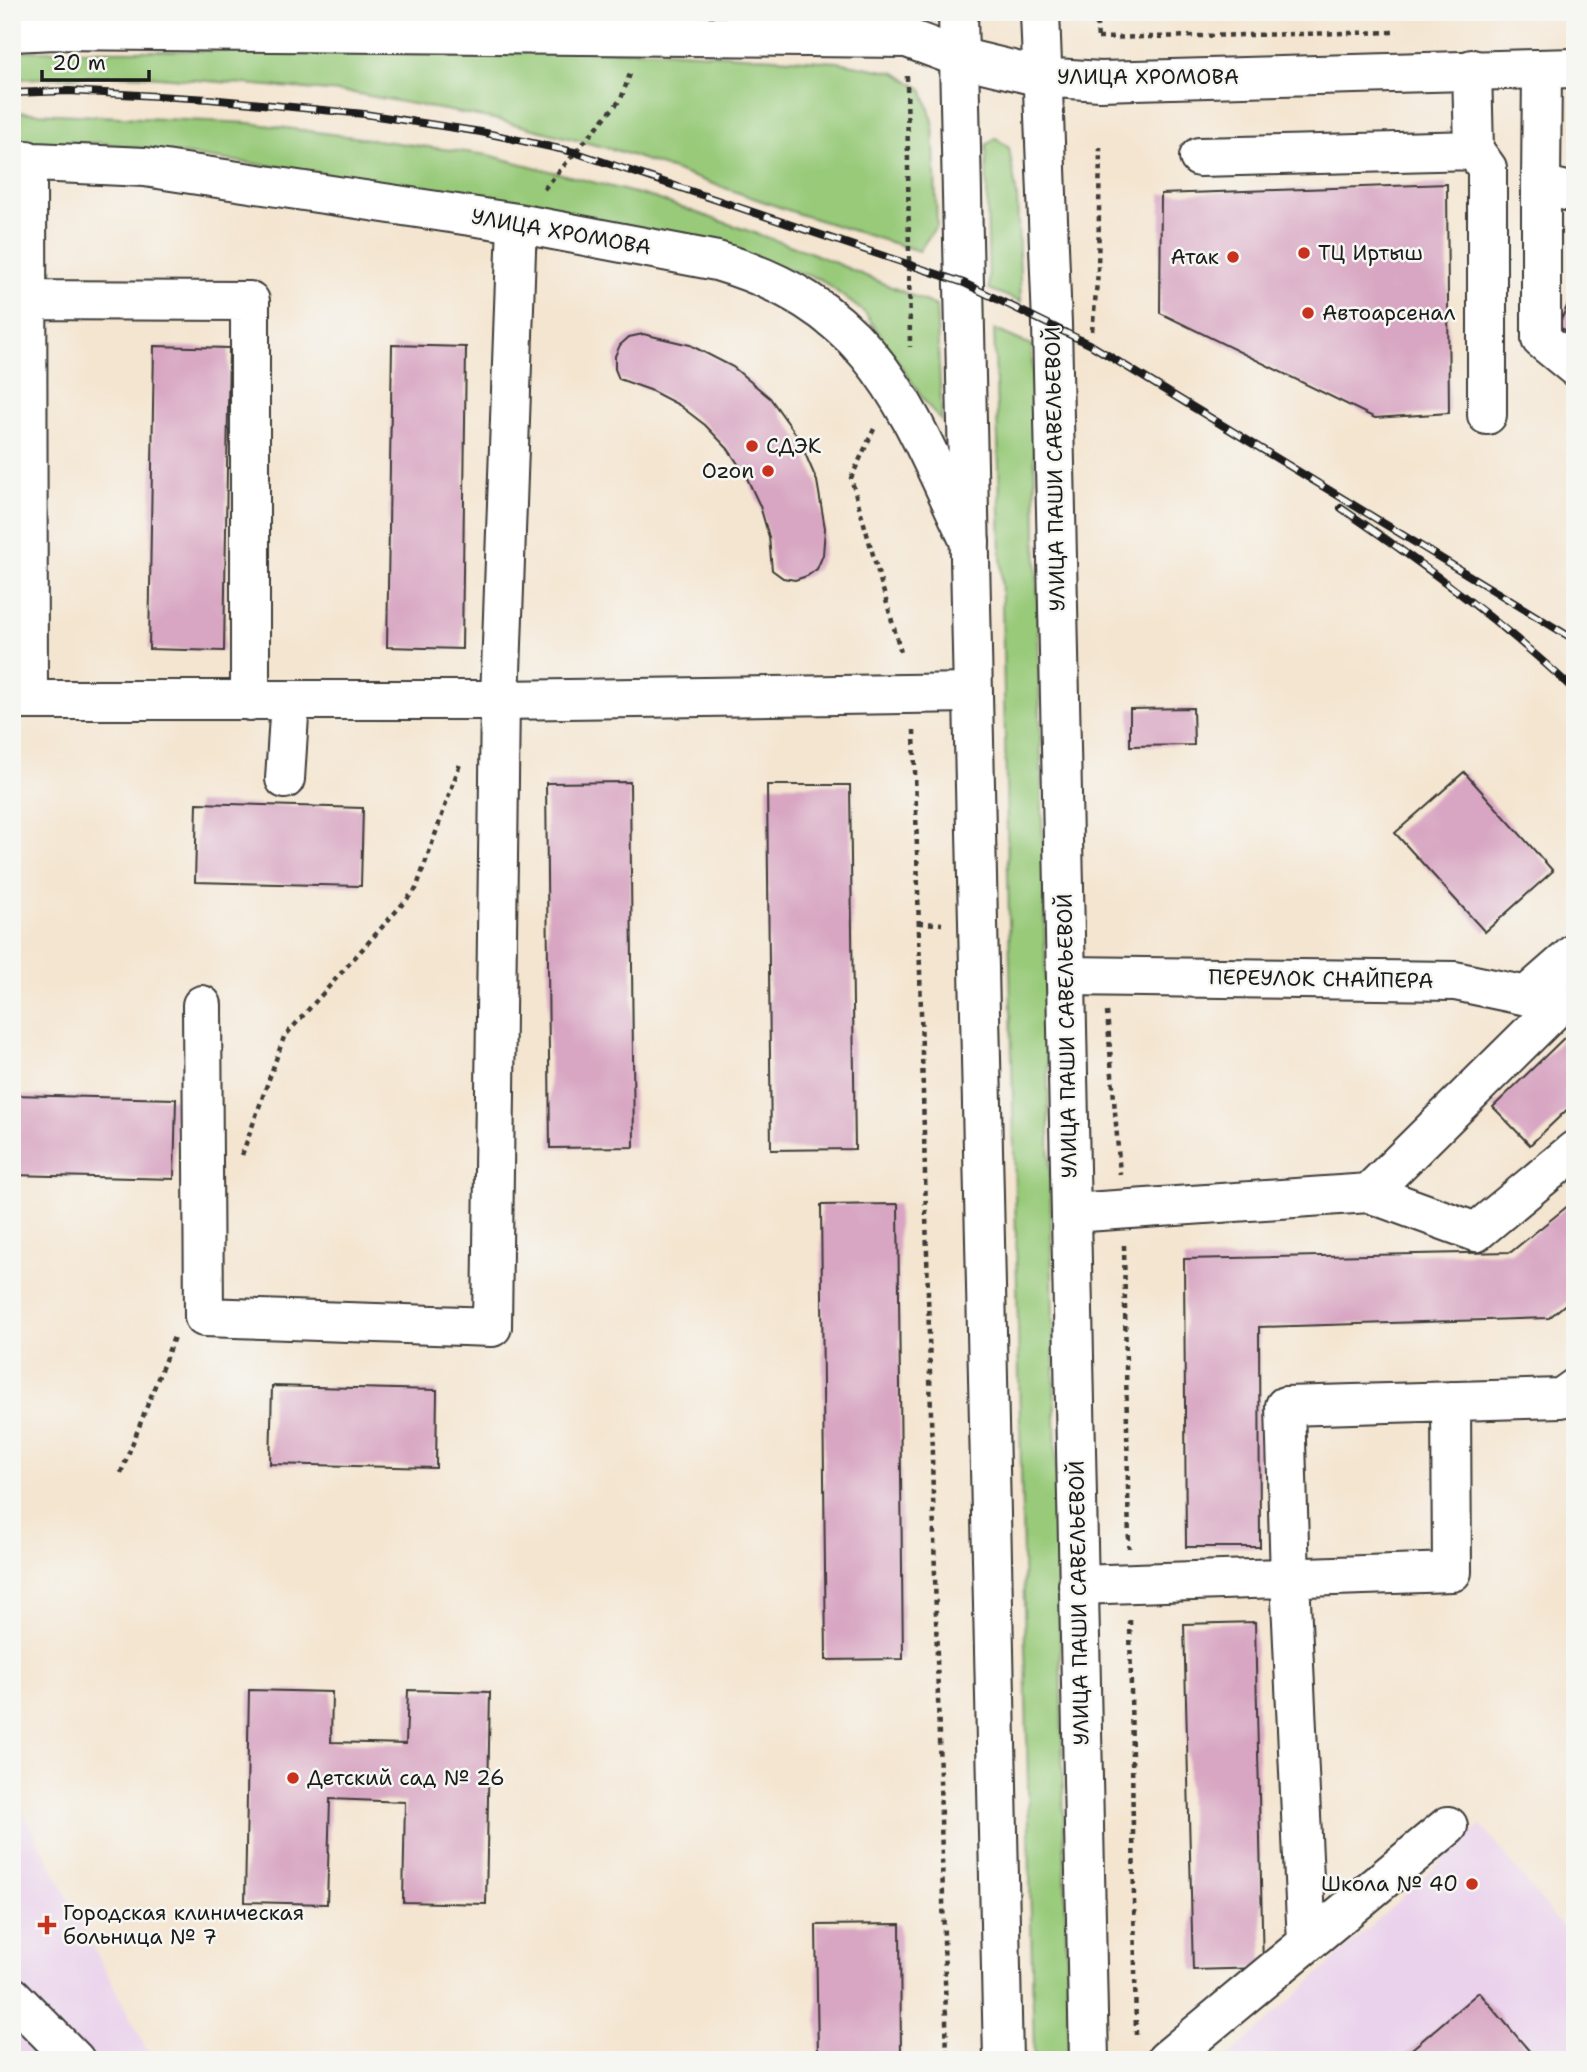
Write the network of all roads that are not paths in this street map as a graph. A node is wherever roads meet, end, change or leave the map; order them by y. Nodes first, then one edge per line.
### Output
1 (958, 12) edge
2 (1040, 12) edge
3 (12, 32) edge
4 (958, 58) junction
5 (1559, 68) edge
6 (1472, 69) junction
7 (1041, 77) junction
8 (1474, 150) junction
9 (1199, 157) dead end
10 (20, 161) edge
11 (1558, 189) edge
12 (517, 223) junction
13 (20, 300) edge
14 (1575, 367) edge
15 (1487, 415) dead end
16 (970, 542) junction
17 (973, 693) junction
18 (20, 700) edge
19 (290, 700) junction
20 (500, 700) junction
21 (250, 701) junction
22 (285, 779) dead end
23 (1575, 953) edge
24 (1066, 976) junction
25 (1554, 1002) edge
26 (202, 1004) dead end
27 (1575, 1150) edge
28 (1369, 1193) junction
29 (1071, 1213) junction
30 (1575, 1388) edge
31 (1451, 1401) junction
32 (1290, 1579) junction
33 (1078, 1585) junction
34 (1448, 1826) dead end
35 (1307, 1943) junction
36 (19, 2017) edge
37 (1151, 2053) edge
38 (75, 2060) edge
39 (1003, 2060) edge
40 (1089, 2060) edge

1 - 4 main road
2 - 7 main road, УЛИЦА ПАШИ САВЕЛЬЕВОЙ
3 - 4 main road, УЛИЦА ХРОМОВА
4 - 7 main road, УЛИЦА ХРОМОВА
4 - 16 main road
5 - 6 main road, УЛИЦА ХРОМОВА
5 - 11 main road
6 - 7 main road, УЛИЦА ХРОМОВА
6 - 8 main road
7 - 24 main road, УЛИЦА ПАШИ САВЕЛЬЕВОЙ
8 - 9 main road
8 - 15 main road
10 - 12 main road, УЛИЦА ХРОМОВА
10 - 13 main road
11 - 14 main road
12 - 16 main road, УЛИЦА ХРОМОВА
12 - 20 main road
13 - 18 main road
13 - 21 main road
16 - 17 main road
17 - 20 main road
17 - 39 main road
18 - 21 main road
19 - 20 main road
19 - 21 main road
19 - 22 main road
20 - 26 main road
23 - 25 main road
24 - 25 main road, ПЕРЕУЛОК СНАЙПЕРА
24 - 29 main road, УЛИЦА ПАШИ САВЕЛЬЕВОЙ
25 - 28 main road
27 - 28 main road
28 - 29 main road
29 - 33 main road, УЛИЦА ПАШИ САВЕЛЬЕВОЙ
30 - 31 main road
31 - 32 main road
31 - 32 main road
32 - 33 main road
32 - 35 main road
33 - 40 main road, УЛИЦА ПАШИ САВЕЛЬЕВОЙ
34 - 35 main road
35 - 37 main road
36 - 38 main road

